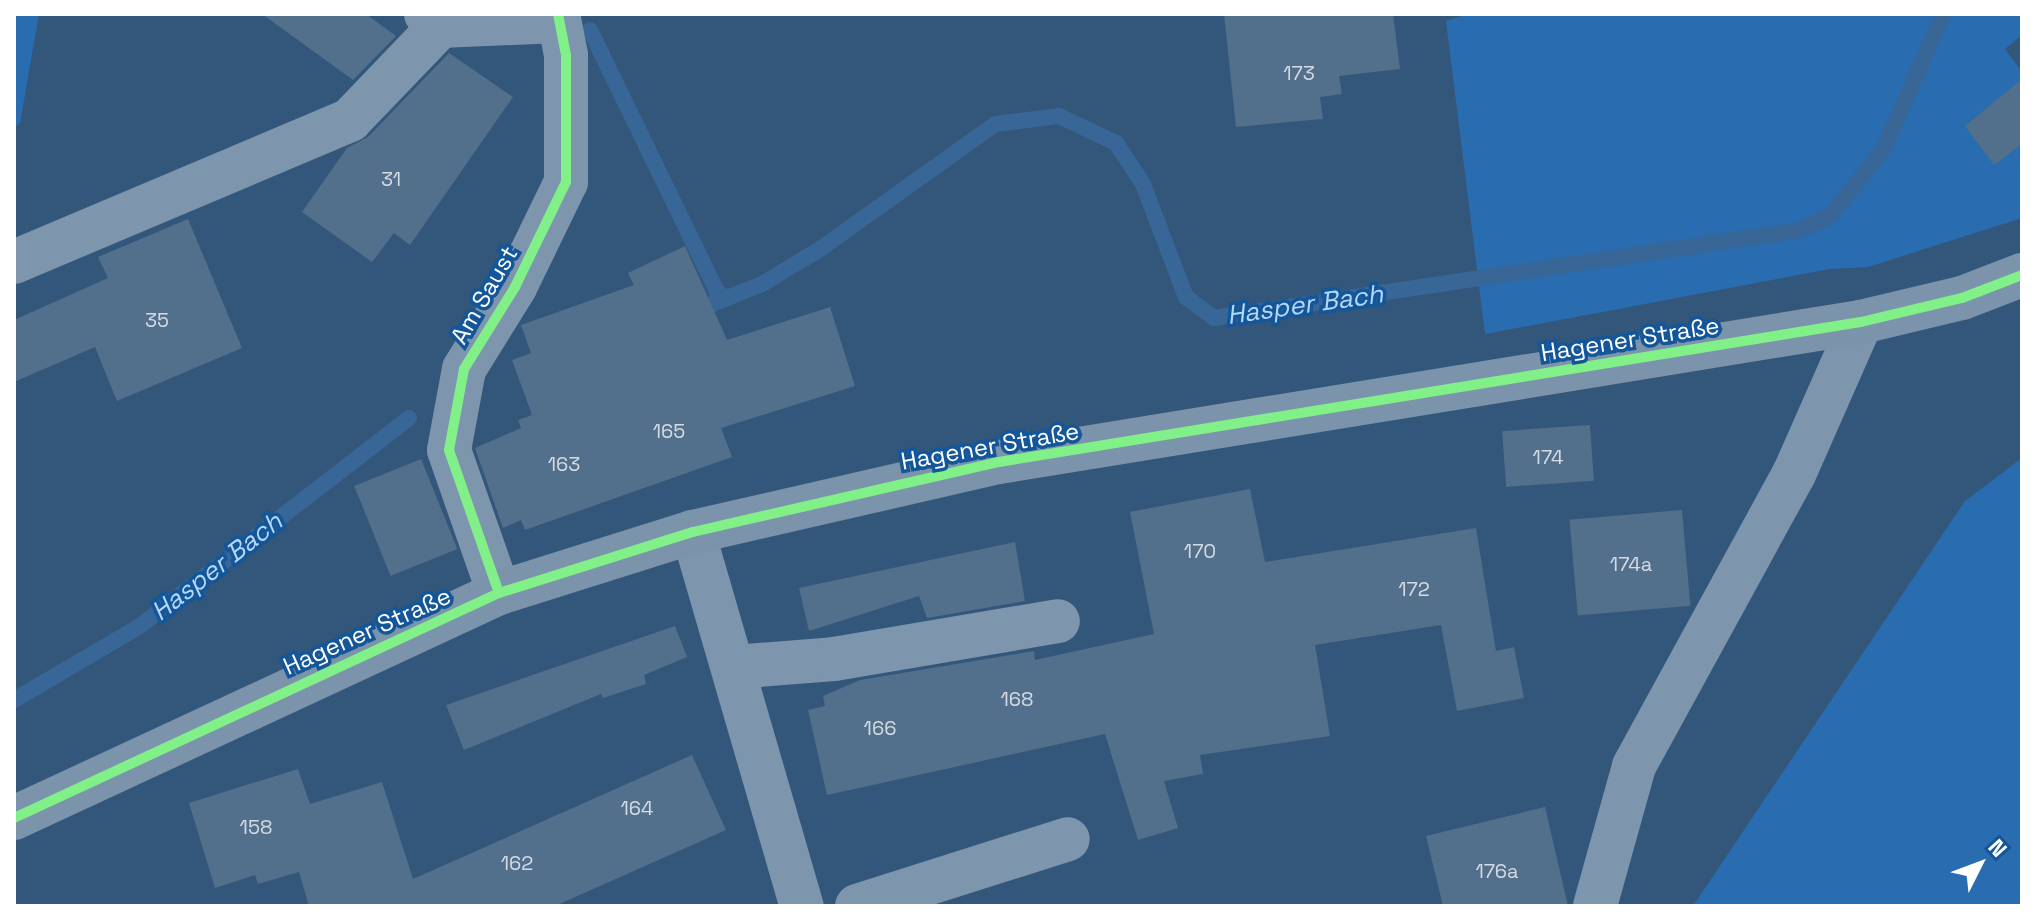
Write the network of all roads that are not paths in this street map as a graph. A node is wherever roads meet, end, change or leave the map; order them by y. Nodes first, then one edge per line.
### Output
1 (559, 18) edge
2 (433, 20) edge
3 (14, 262) edge
4 (2022, 275) edge
5 (1861, 322) junction
6 (693, 532) junction
7 (499, 593) junction
8 (1058, 621) dead end
9 (733, 667) junction
10 (14, 818) edge
11 (1068, 839) dead end
12 (802, 906) edge
13 (857, 906) edge
14 (1595, 906) edge

1 - 2 street
1 - 7 street, Am Saust
2 - 3 street
4 - 5 main road, Hagener Straße
5 - 6 main road, Hagener Straße
5 - 14 street
6 - 7 main road, Hagener Straße
6 - 9 street
7 - 10 main road, Hagener Straße
8 - 9 street
9 - 12 street
11 - 13 street

